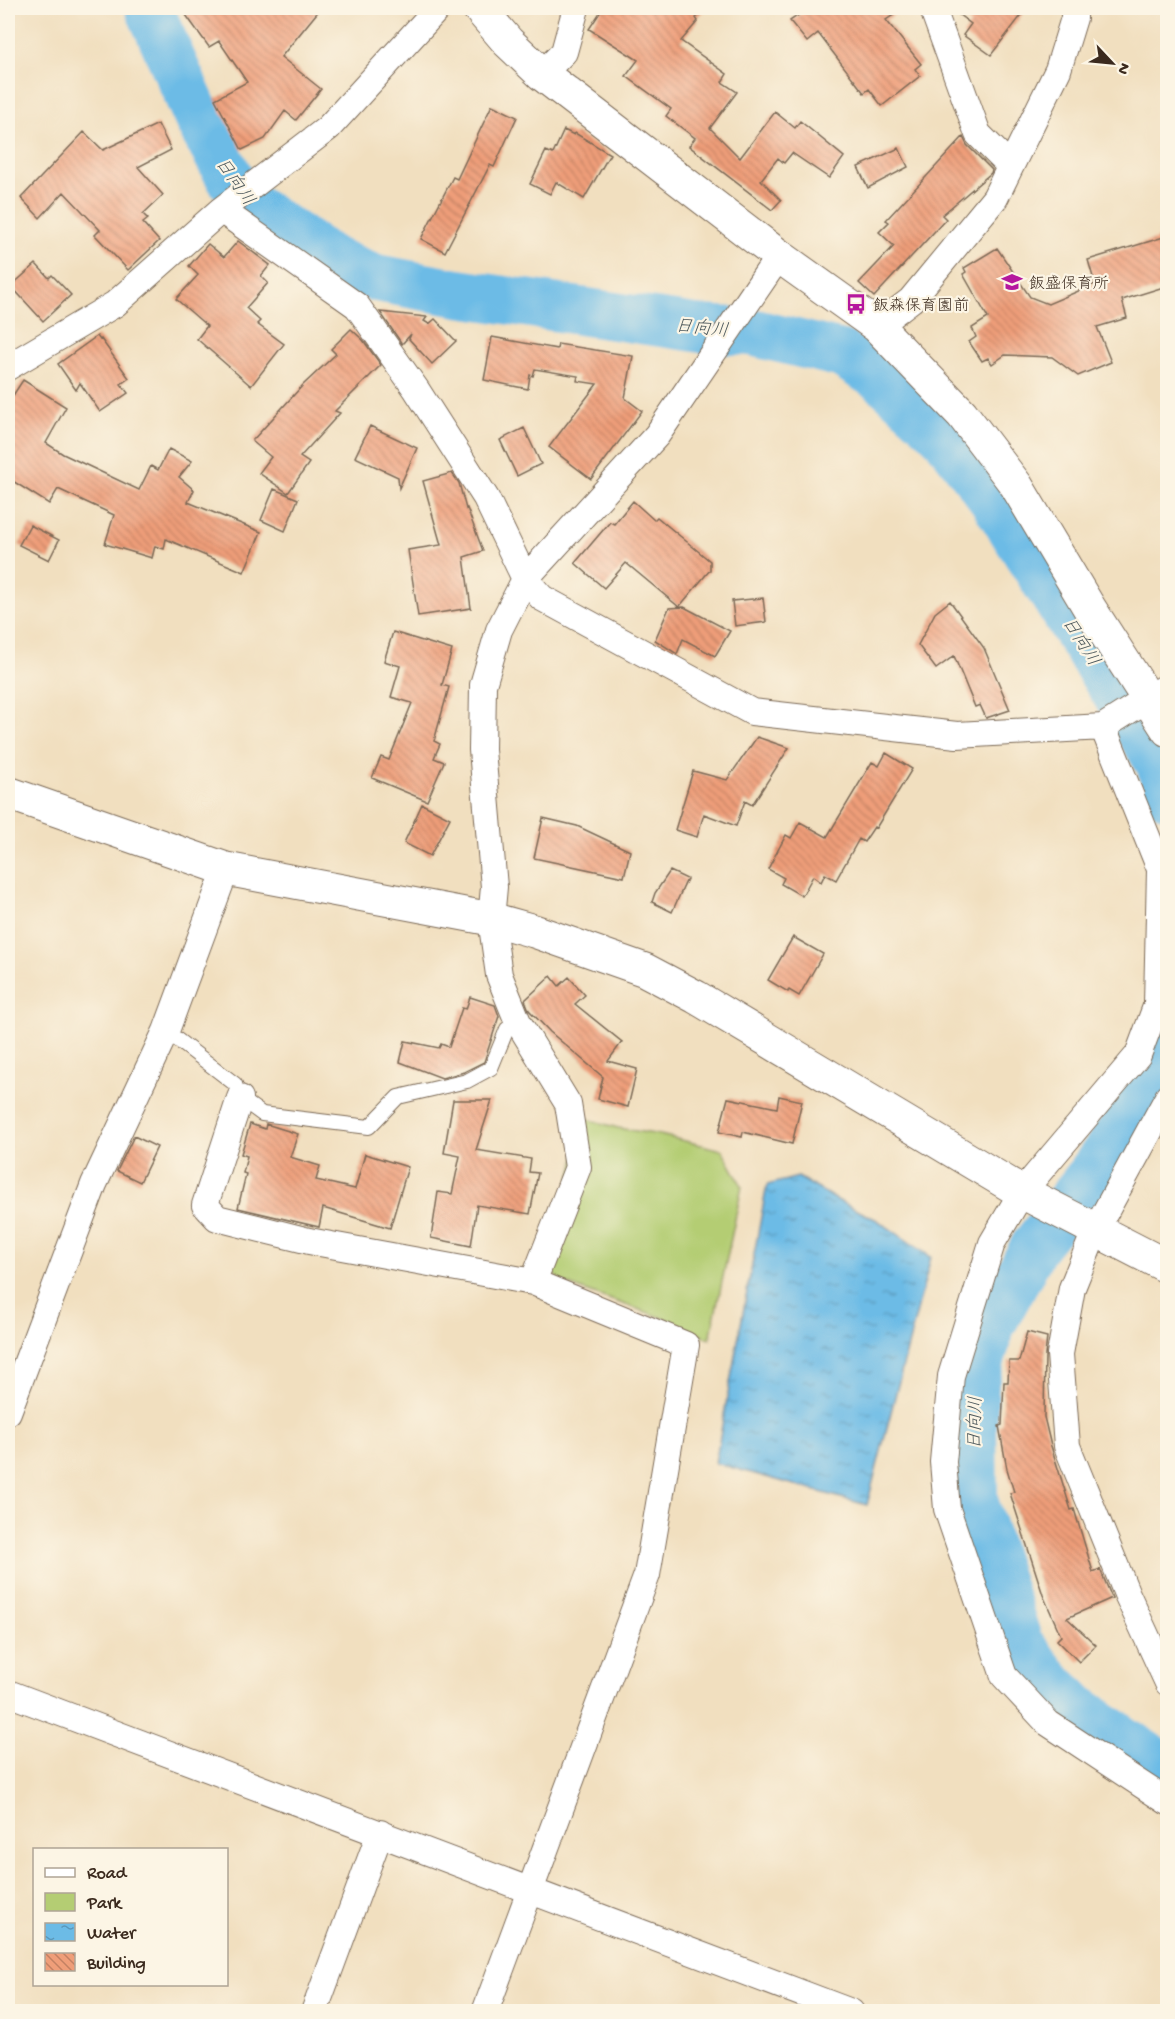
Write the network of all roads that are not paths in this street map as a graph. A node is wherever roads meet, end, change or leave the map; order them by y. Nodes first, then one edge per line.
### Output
1 (438, 8) edge
2 (479, 8) edge
3 (576, 8) edge
4 (934, 8) edge
5 (1074, 8) edge
6 (542, 74) junction
7 (1010, 166) junction
8 (221, 210) junction
9 (779, 256) junction
10 (877, 326) junction
11 (8, 366) edge
12 (525, 579) junction
13 (1157, 692) edge
14 (1102, 727) junction
15 (1167, 730) edge
16 (8, 793) edge
17 (226, 869) junction
18 (491, 919) junction
19 (518, 1022) junction
20 (166, 1031) junction
21 (240, 1098) junction
22 (1167, 1098) edge
23 (1031, 1197) junction
24 (1090, 1228) junction
25 (1167, 1267) edge
26 (533, 1282) junction
27 (8, 1412) edge
28 (1167, 1683) edge
29 (8, 1694) edge
30 (1167, 1802) edge
31 (380, 1833) junction
32 (531, 1890) junction
33 (314, 2012) edge
34 (485, 2012) edge
35 (851, 2012) edge

1 - 8 street
2 - 6 street
3 - 6 street
4 - 7 street
5 - 7 street
6 - 9 street
7 - 10 street
8 - 11 street
8 - 12 street
9 - 10 street
9 - 12 street
10 - 13 street
12 - 14 street
12 - 18 street
13 - 14 street
13 - 15 street
14 - 23 street
16 - 17 street
17 - 18 street
17 - 20 street
18 - 19 street
18 - 23 street
19 - 21 lane
19 - 26 street
20 - 21 lane
20 - 27 street
21 - 26 street
22 - 24 street
23 - 24 street
23 - 30 street
24 - 25 street
24 - 28 street
26 - 32 street
29 - 31 street
31 - 32 street
31 - 33 street
32 - 34 street
32 - 35 street

